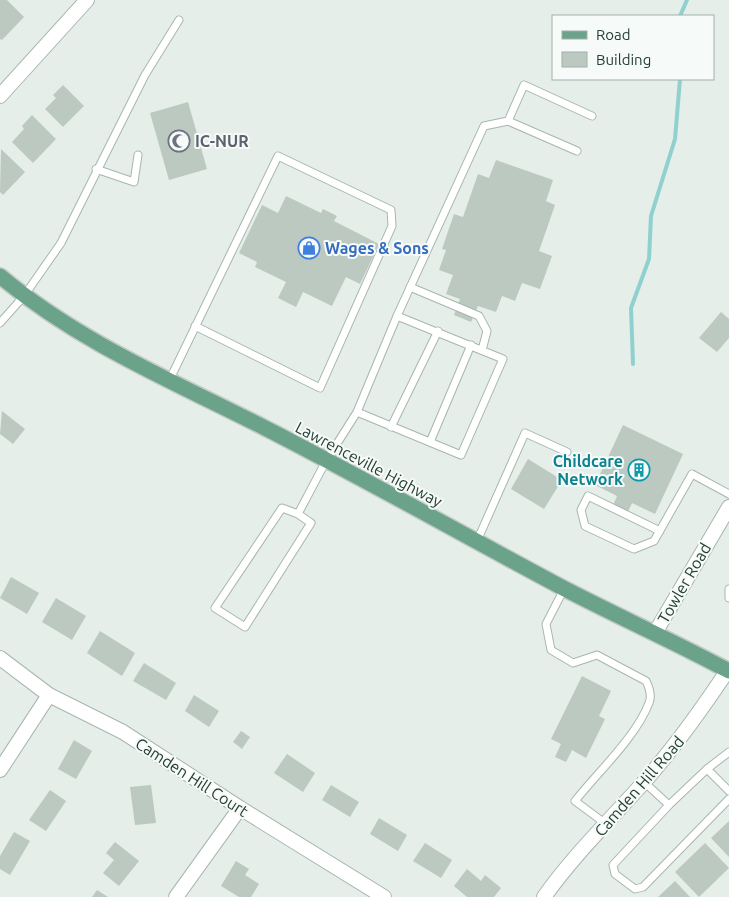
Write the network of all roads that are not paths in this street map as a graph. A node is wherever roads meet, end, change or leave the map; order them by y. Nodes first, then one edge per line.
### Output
1 (87, 0) edge
2 (180, 20) dead end
3 (0, 96) edge
4 (592, 116) dead end
5 (508, 121) junction
6 (577, 150) dead end
7 (138, 155) dead end
8 (96, 170) junction
9 (0, 276) edge
10 (410, 286) junction
11 (24, 296) junction
12 (397, 316) junction
13 (0, 323) edge
14 (195, 326) junction
15 (438, 331) junction
16 (471, 345) junction
17 (482, 350) junction
18 (169, 381) junction
19 (356, 412) junction
20 (391, 427) junction
21 (430, 442) junction
22 (567, 452) dead end
23 (326, 461) junction
24 (729, 494) edge
25 (729, 507) edge
26 (298, 514) junction
27 (660, 531) junction
28 (477, 542) junction
29 (564, 588) junction
30 (729, 589) edge
31 (729, 598) edge
32 (655, 633) junction
33 (0, 658) edge
34 (728, 670) edge
35 (49, 695) junction
36 (729, 752) edge
37 (707, 769) junction
38 (0, 770) edge
39 (644, 782) junction
40 (729, 791) edge
41 (729, 799) edge
42 (669, 805) junction
43 (240, 808) junction
44 (606, 824) junction
45 (176, 897) edge
46 (384, 897) edge
47 (544, 897) edge

1 - 3 street
2 - 8 lane
4 - 5 lane
5 - 6 lane
5 - 10 lane
7 - 8 lane
8 - 11 lane
9 - 11 main road, Lawrenceville Highway
10 - 12 lane
10 - 17 lane
11 - 13 lane
11 - 18 main road, Lawrenceville Highway
12 - 15 lane
12 - 19 lane
14 - 14 lane
14 - 18 lane
15 - 16 lane
15 - 20 lane
16 - 17 lane
16 - 21 lane
17 - 21 lane
18 - 23 main road, Lawrenceville Highway
19 - 20 lane
19 - 23 lane
20 - 21 lane
22 - 28 lane
23 - 26 lane
23 - 28 main road, Lawrenceville Highway
24 - 27 lane
25 - 32 street, Towler Road
26 - 26 lane
27 - 27 lane
28 - 29 main road, Lawrenceville Highway
29 - 32 main road, Lawrenceville Highway
29 - 44 lane
30 - 31 lane
32 - 34 main road, Lawrenceville Highway
33 - 35 street, Camden Hill Court
34 - 39 street, Camden Hill Road
35 - 38 street
35 - 43 street, Camden Hill Court
36 - 37 lane
37 - 40 lane
37 - 42 lane
39 - 42 lane
39 - 44 street, Camden Hill Road
41 - 42 lane
43 - 45 street
43 - 46 street, Camden Hill Court
44 - 47 street, Camden Hill Road

